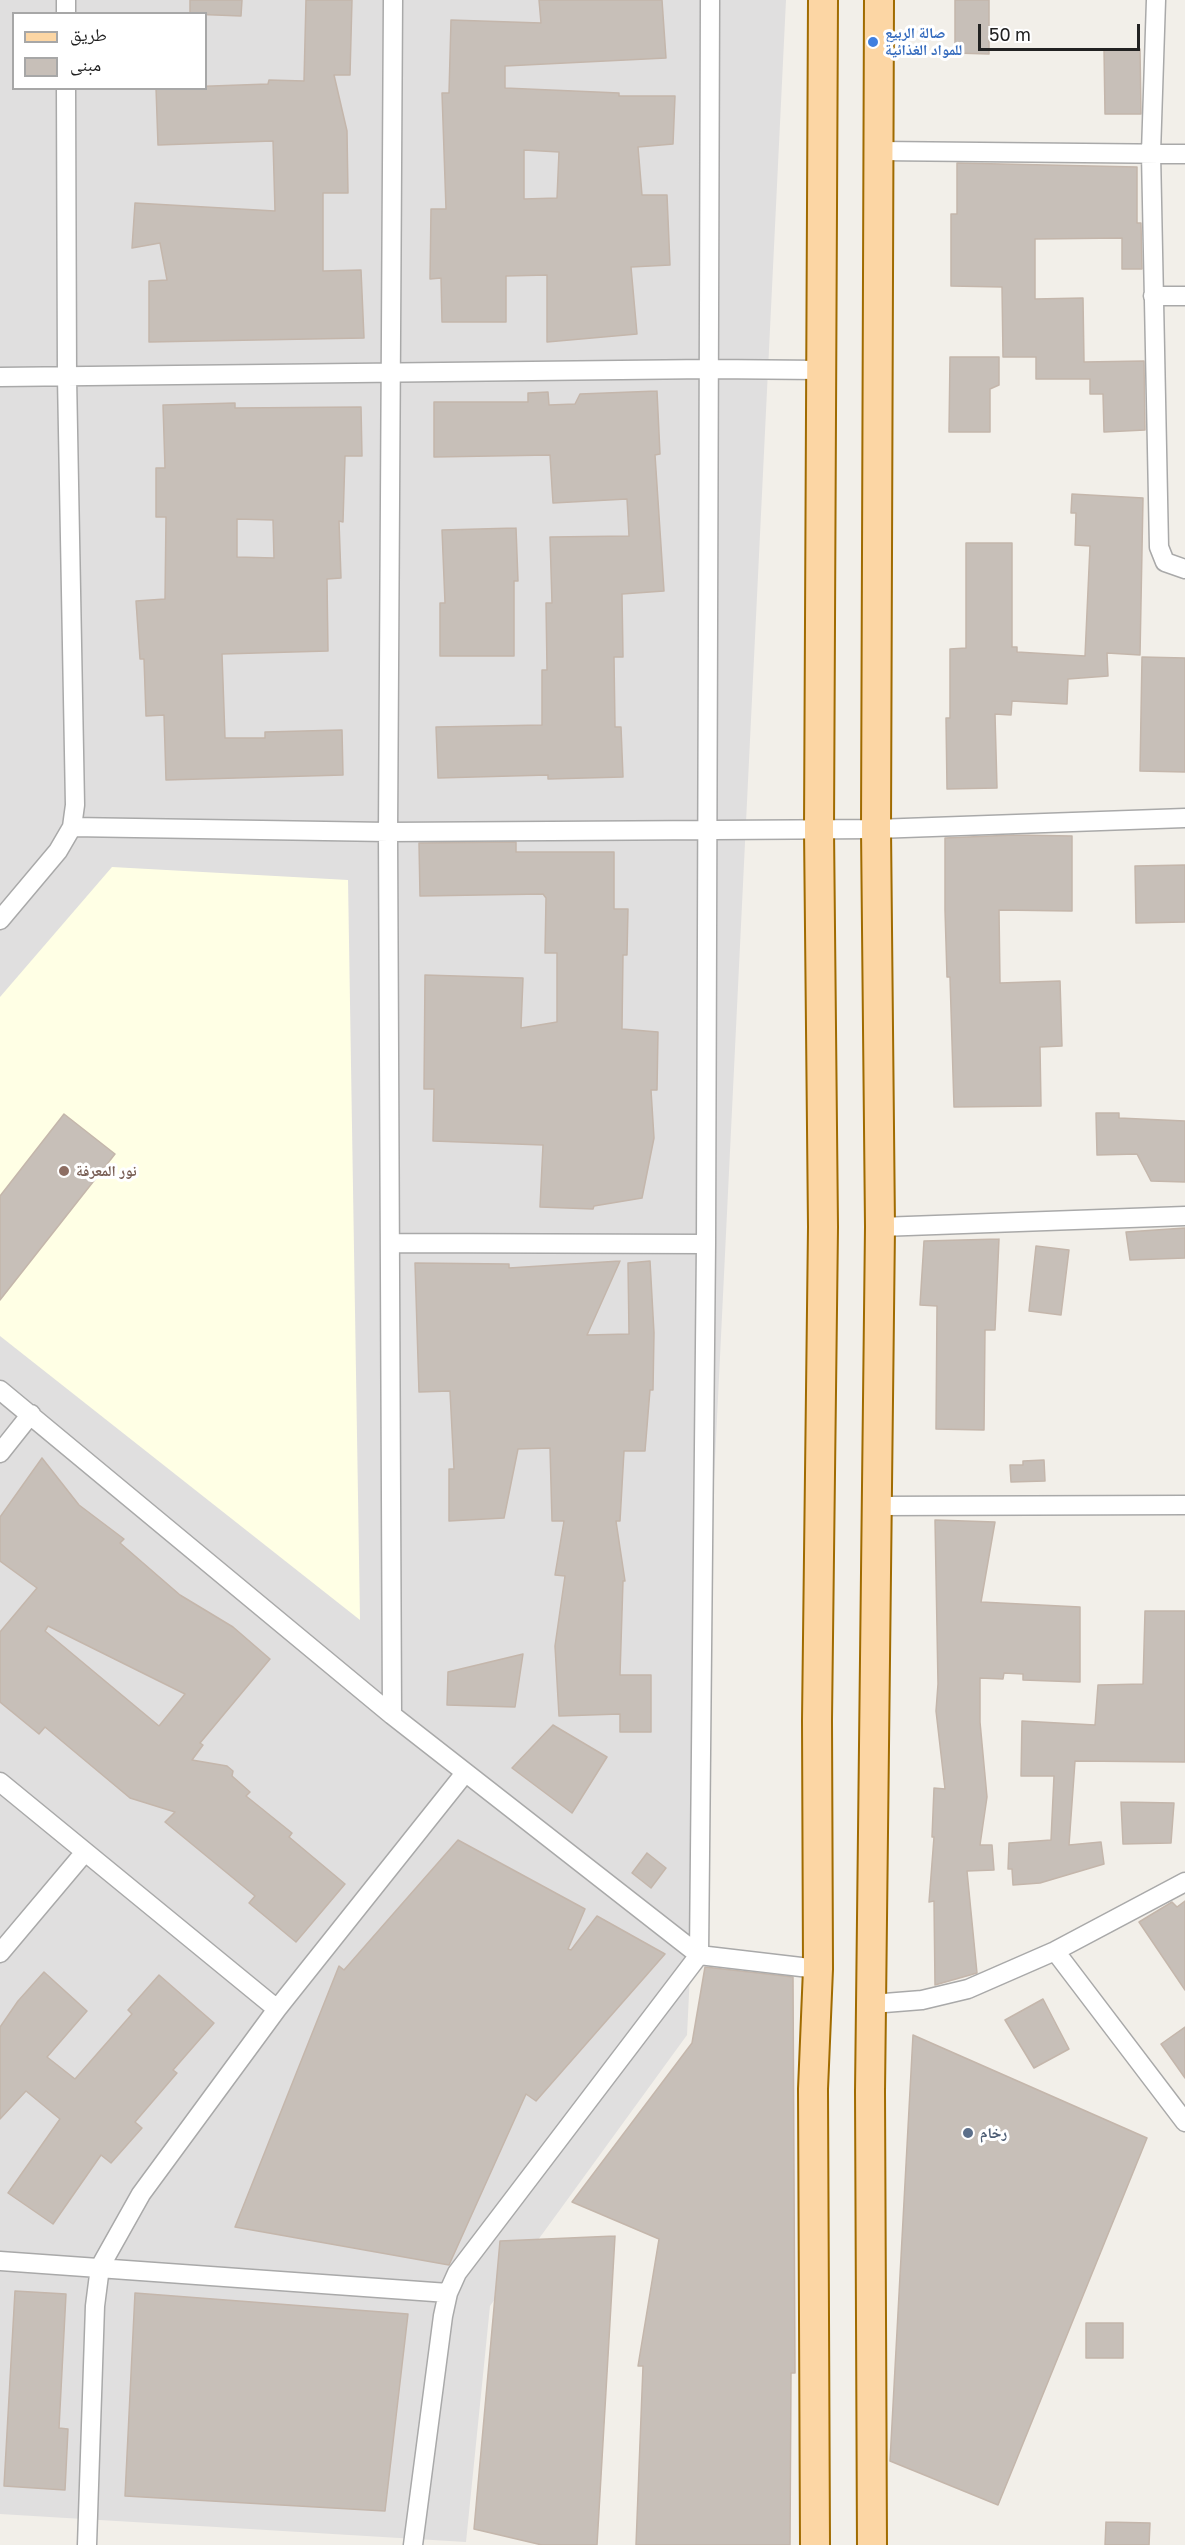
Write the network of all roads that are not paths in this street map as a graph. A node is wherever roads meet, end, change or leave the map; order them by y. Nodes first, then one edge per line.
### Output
1 (393, 0) edge
2 (710, 0) edge
3 (823, 0) edge
4 (879, 0) edge
5 (1156, 0) edge
6 (66, 90) edge
7 (879, 151) junction
8 (1151, 153) junction
9 (1185, 154) edge
10 (1153, 296) junction
11 (1185, 296) edge
12 (709, 369) junction
13 (822, 370) junction
14 (393, 372) junction
15 (0, 377) edge
16 (67, 377) junction
17 (1185, 569) edge
18 (1185, 818) edge
19 (72, 827) junction
20 (706, 829) junction
21 (819, 829) junction
22 (876, 829) junction
23 (388, 832) junction
24 (0, 920) edge
25 (1185, 1216) edge
26 (880, 1227) junction
27 (390, 1243) junction
28 (706, 1244) junction
29 (0, 1390) edge
30 (31, 1414) junction
31 (0, 1453) edge
32 (1185, 1505) edge
33 (876, 1506) junction
34 (392, 1715) junction
35 (465, 1773) junction
36 (0, 1782) edge
37 (85, 1852) junction
38 (1185, 1882) edge
39 (1055, 1951) junction
40 (0, 1953) edge
41 (699, 1955) junction
42 (818, 1969) junction
43 (872, 2004) junction
44 (277, 2009) junction
45 (1183, 2114) edge
46 (0, 2260) edge
47 (100, 2267) junction
48 (448, 2293) junction
49 (87, 2545) edge
50 (413, 2545) edge
51 (815, 2545) edge
52 (872, 2545) edge

1 - 14 street
2 - 12 street
3 - 13 main road
4 - 7 main road
5 - 8 street
6 - 16 street
7 - 8 street
7 - 22 main road
8 - 9 street
8 - 10 street
10 - 11 street
10 - 17 street
12 - 13 street
12 - 14 street
12 - 20 street
13 - 21 main road
14 - 16 street
14 - 23 street
15 - 16 street
16 - 19 street
18 - 22 street
19 - 23 street
19 - 24 street
20 - 21 street
20 - 23 street
20 - 28 street
21 - 22 street
21 - 42 main road
22 - 26 main road
23 - 27 street
25 - 26 street
26 - 33 main road
27 - 28 street
27 - 34 street
28 - 41 street
29 - 30 street
30 - 31 street
30 - 34 street
32 - 33 street
33 - 43 main road
34 - 35 street
35 - 41 street
35 - 44 street
36 - 37 street
37 - 40 street
37 - 44 street
38 - 39 street
39 - 43 street
39 - 45 street
41 - 42 street
41 - 48 street
42 - 51 main road
43 - 52 main road
44 - 47 street
46 - 47 street
47 - 48 street
47 - 49 street
48 - 50 street

